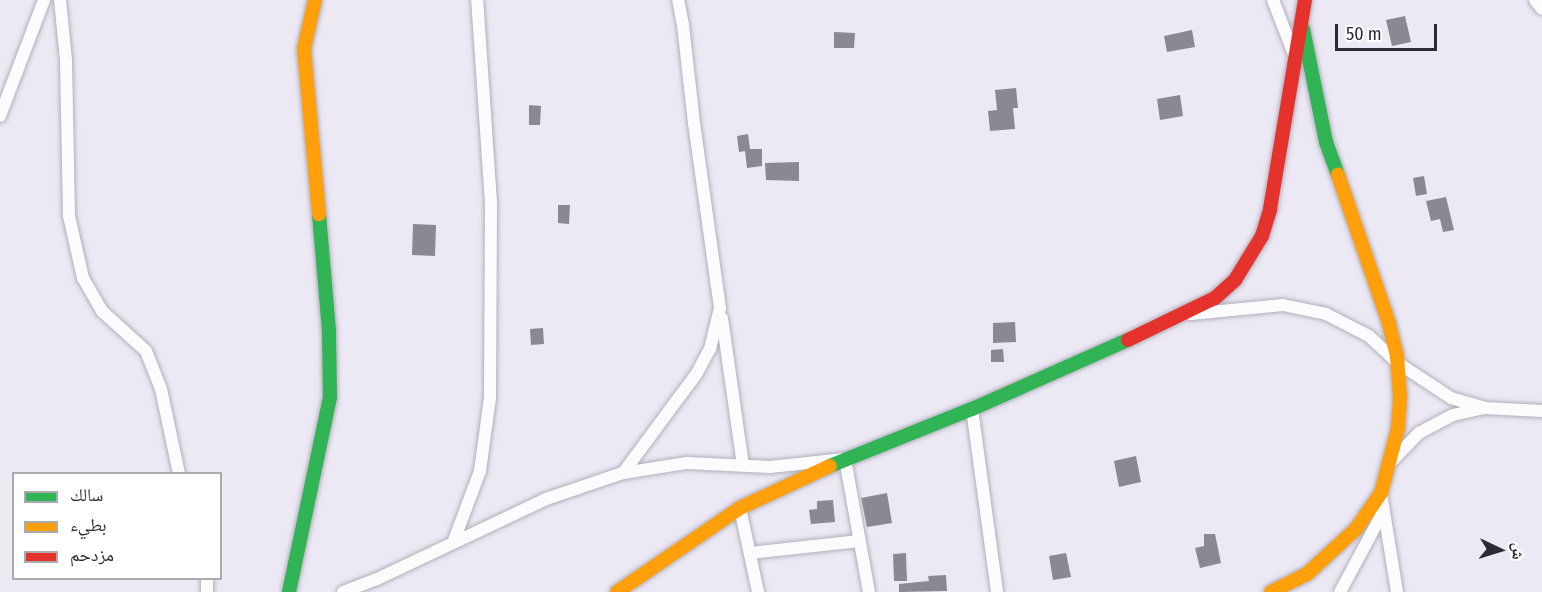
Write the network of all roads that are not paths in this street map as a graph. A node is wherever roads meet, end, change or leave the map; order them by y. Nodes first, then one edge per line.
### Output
1 (44, 0) edge
2 (60, 0) edge
3 (315, 0) edge
4 (477, 0) edge
5 (678, 0) edge
6 (1273, 0) edge
7 (1305, 0) edge
8 (1535, 0) edge
9 (1542, 9) edge
10 (1302, 19) junction
11 (1295, 57) junction
12 (0, 116) edge
13 (720, 308) junction
14 (1182, 315) junction
15 (1398, 363) junction
16 (1485, 408) junction
17 (972, 410) junction
18 (1542, 411) edge
19 (844, 459) junction
20 (1390, 463) junction
21 (743, 466) junction
22 (179, 472) edge
23 (623, 473) junction
24 (1381, 493) junction
25 (740, 508) junction
26 (1383, 512) junction
27 (859, 541) junction
28 (453, 543) junction
29 (750, 553) junction
30 (289, 592) edge
31 (343, 592) edge
32 (617, 592) edge
33 (758, 592) edge
34 (869, 592) edge
35 (997, 592) edge
36 (1271, 592) edge
37 (1340, 592) edge
38 (1396, 592) edge

1 - 12 street
2 - 22 street
3 - 30 street
4 - 28 street
5 - 13 street
6 - 11 street
7 - 10 street
8 - 9 street
10 - 11 street
10 - 15 street
11 - 14 street
13 - 21 street
13 - 23 street
14 - 15 street
14 - 17 street
15 - 16 street
15 - 20 street
16 - 18 street
16 - 20 street
17 - 19 street
17 - 35 street
19 - 21 street
19 - 25 street
19 - 27 street
20 - 24 street
21 - 23 street
23 - 28 street
24 - 26 street
24 - 36 street
25 - 29 street
25 - 32 street
26 - 37 street
26 - 38 street
27 - 29 street
27 - 34 street
28 - 31 street
29 - 33 street

